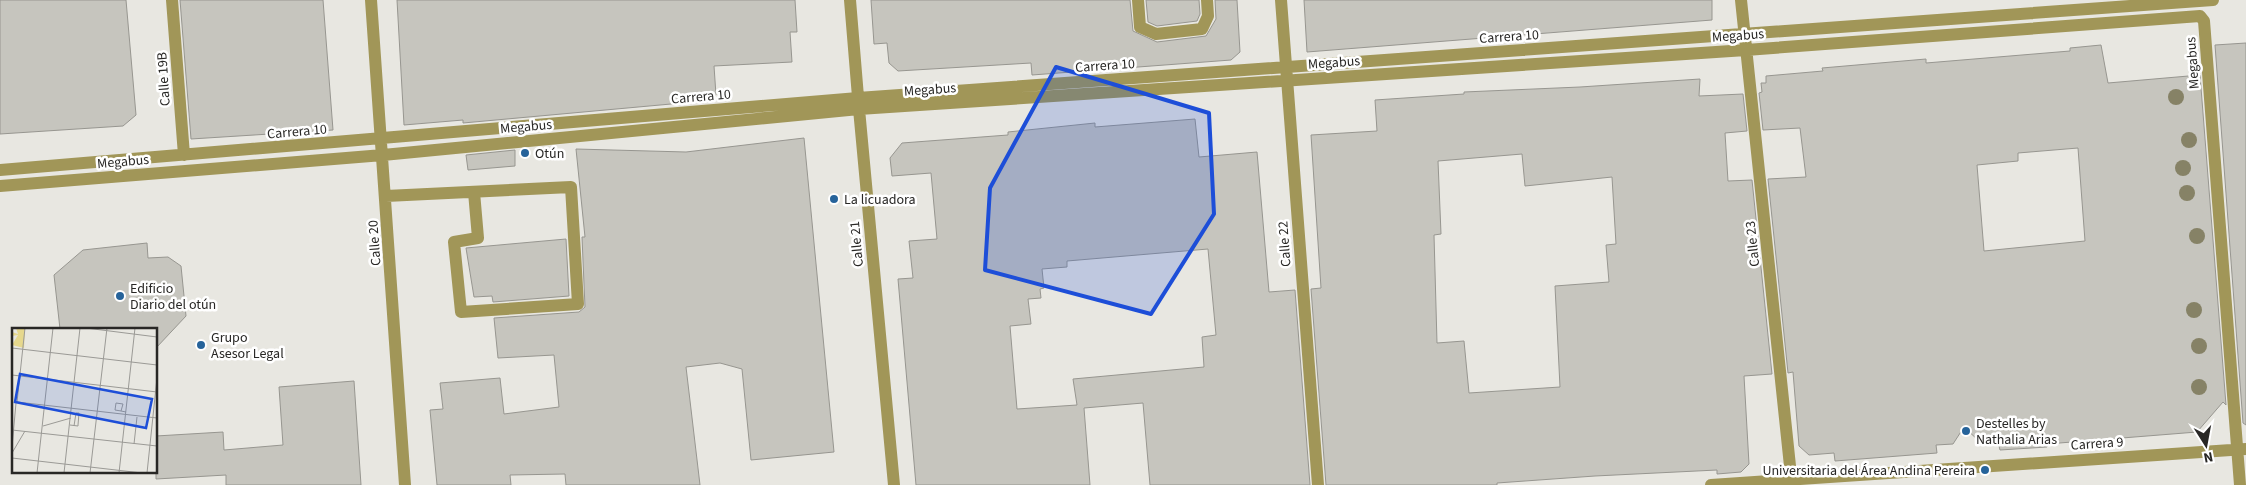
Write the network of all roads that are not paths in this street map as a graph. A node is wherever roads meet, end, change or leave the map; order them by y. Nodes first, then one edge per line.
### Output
1 (172, 0) edge
2 (371, 0) edge
3 (850, 0) edge
4 (1138, 0) edge
5 (1207, 0) edge
6 (1281, 0) edge
7 (1741, 0) edge
8 (2213, 0) edge
9 (1745, 34) junction
10 (1746, 50) junction
11 (1286, 73) junction
12 (858, 103) junction
13 (382, 138) junction
14 (383, 154) junction
15 (184, 156) junction
16 (0, 170) edge
17 (0, 186) edge
18 (474, 192) junction
19 (386, 196) junction
20 (2241, 449) edge
21 (1792, 482) edge
22 (405, 485) edge
23 (894, 485) edge
24 (1318, 485) edge
25 (1711, 485) edge
26 (2240, 485) edge

1 - 15 street, Calle 19B
2 - 13 street, Calle 20
3 - 12 street, Calle 21
4 - 5 street
6 - 11 street, Calle 22
7 - 9 street, Calle 23
8 - 9 street, Carrera 10
9 - 10 street, Calle 23
9 - 11 street, Carrera 10
10 - 11 street, Megabus
10 - 20 street, Megabus
10 - 21 street, Calle 23
11 - 12 street, Megabus
11 - 24 street, Calle 22
12 - 13 street, Carrera 10
12 - 14 street, Megabus
12 - 23 street, Calle 21
13 - 14 street, Calle 20
13 - 15 street, Carrera 10
14 - 17 street, Megabus
14 - 19 street, Calle 20
15 - 16 street, Carrera 10
18 - 18 street
18 - 19 street
19 - 22 street, Calle 20
20 - 21 street, Carrera 9
20 - 26 street, Megabus
21 - 25 street, Carrera 9

